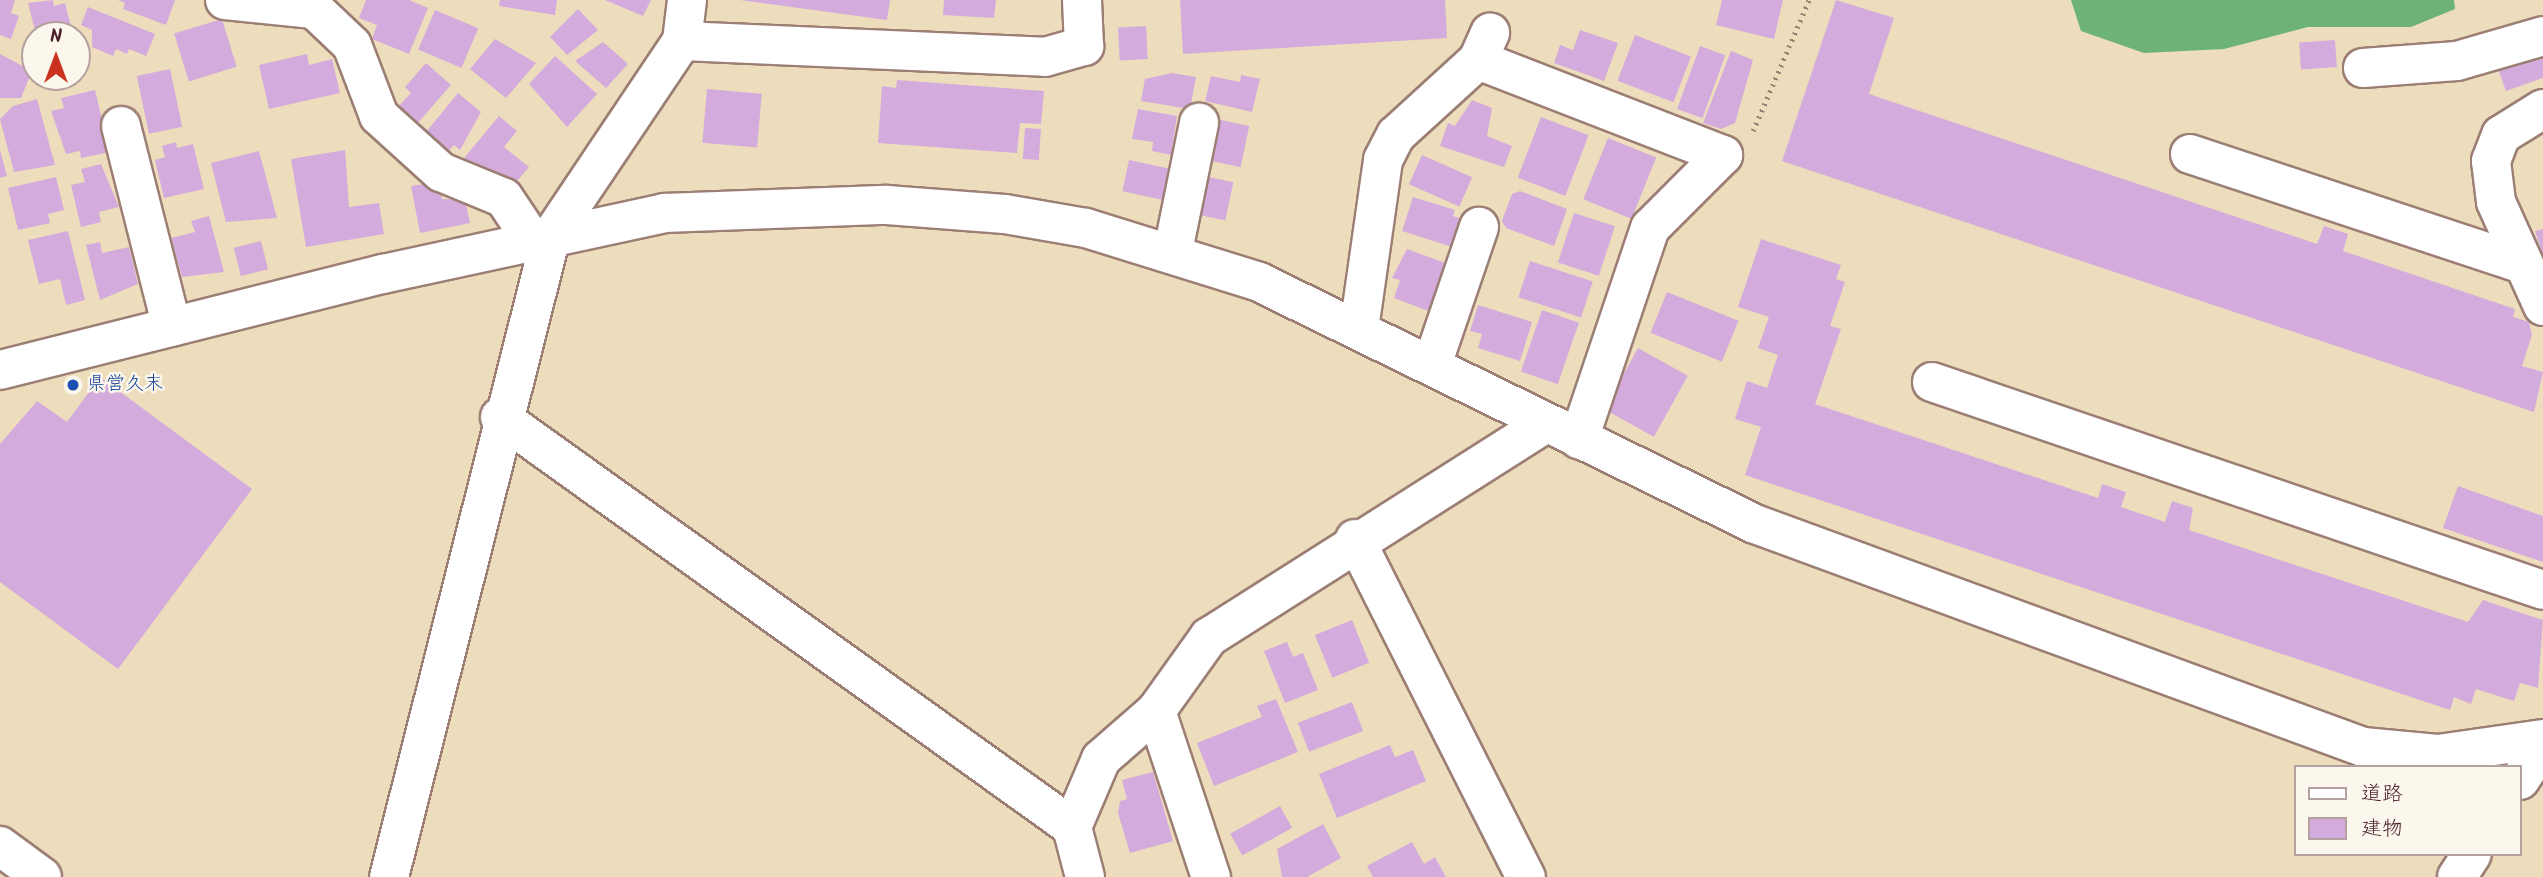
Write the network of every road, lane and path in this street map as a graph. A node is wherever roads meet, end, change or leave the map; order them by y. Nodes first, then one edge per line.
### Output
1 (225, 0) edge
2 (687, 0) edge
3 (1082, 0) edge
4 (1809, 0) edge
5 (2543, 36) edge
6 (682, 41) junction
7 (2363, 68) dead end
8 (2543, 109) edge
9 (1762, 116) dead end
10 (1199, 123) dead end
11 (121, 125) dead end
12 (2190, 154) dead end
13 (1479, 227) dead end
14 (541, 238) junction
15 (1173, 251) junction
16 (2523, 264) junction
17 (2543, 306) edge
18 (172, 327) junction
19 (1359, 329) junction
20 (1432, 365) junction
21 (0, 370) edge
22 (1931, 382) dead end
23 (500, 417) junction
24 (1562, 431) junction
25 (1355, 539) junction
26 (2543, 590) edge
27 (1156, 711) junction
28 (2543, 739) edge
29 (2543, 745) edge
30 (2522, 777) edge
31 (1072, 827) junction
32 (0, 846) edge
33 (2471, 856) edge
34 (42, 877) edge
35 (389, 877) edge
36 (1085, 877) edge
37 (1211, 877) edge
38 (1526, 877) edge
39 (2457, 877) edge

1 - 14 street
2 - 6 street
3 - 6 street
4 - 9 path
5 - 7 street
6 - 14 street
8 - 16 street
10 - 15 street
11 - 18 street
12 - 16 street
13 - 20 street
14 - 15 street
14 - 18 street
14 - 23 street
15 - 19 street
16 - 17 street
18 - 21 street
19 - 20 street
19 - 24 street
20 - 24 street
22 - 26 street
23 - 31 street
23 - 35 street
24 - 25 street
24 - 28 street
25 - 27 street
25 - 38 street
27 - 31 street
27 - 37 street
29 - 30 street
31 - 36 street
32 - 34 street
33 - 39 street

